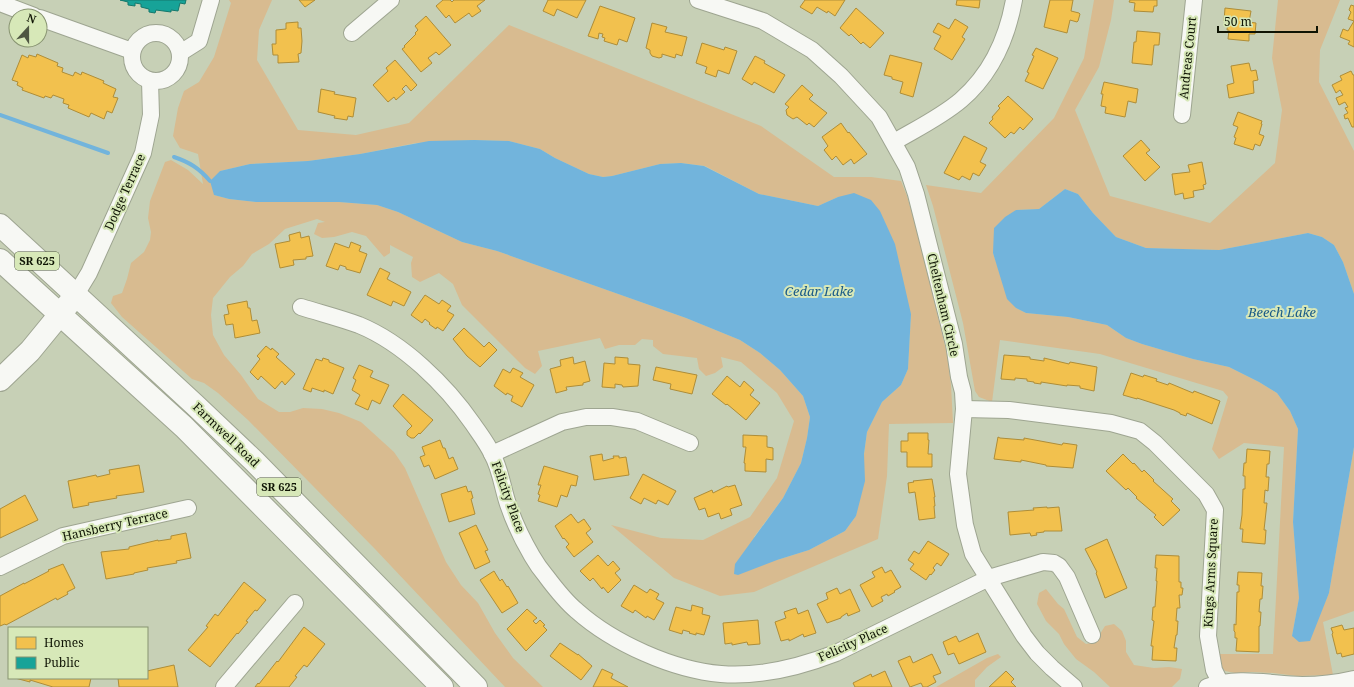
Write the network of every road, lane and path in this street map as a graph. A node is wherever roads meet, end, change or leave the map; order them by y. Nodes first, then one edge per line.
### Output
1 (211, 0) edge
2 (391, 0) edge
3 (703, 0) edge
4 (1014, 0) edge
5 (1194, 0) edge
6 (0, 3) edge
7 (13, 8) edge
8 (48, 21) edge
9 (352, 33) dead end
10 (132, 51) junction
11 (180, 53) junction
12 (150, 81) junction
13 (1182, 115) dead end
14 (894, 142) junction
15 (0, 226) edge
16 (0, 260) edge
17 (75, 296) junction
18 (301, 307) dead end
19 (60, 315) junction
20 (0, 380) edge
21 (964, 409) junction
22 (690, 443) dead end
23 (492, 454) junction
24 (188, 508) dead end
25 (0, 567) edge
26 (989, 578) junction
27 (295, 602) dead end
28 (1092, 635) dead end
29 (760, 680) edge
30 (1351, 682) edge
31 (1214, 685) edge
32 (224, 687) edge
33 (442, 687) edge
34 (476, 687) edge
35 (1074, 687) edge

1 - 11 street
2 - 9 street
3 - 14 street, Cheltenham Circle
4 - 14 street
5 - 13 street, Andreas Court
6 - 7 street
8 - 10 street
10 - 11 street
10 - 12 street
11 - 12 street
12 - 17 street, Dodge Terrace
14 - 21 street, Cheltenham Circle
15 - 17 main road, Farmwell Road / SR 625
16 - 19 main road, Farmwell Road / SR 625
17 - 19 main road
17 - 34 main road, Farmwell Road / SR 625
18 - 23 street, Felicity Place
19 - 20 main road
19 - 33 main road, Farmwell Road / SR 625
21 - 26 street, Cheltenham Circle
21 - 31 street, Kings Arms Square
22 - 23 street
23 - 29 street, Felicity Place
24 - 25 street, Hansberry Terrace
26 - 28 street, Felicity Place
26 - 29 street, Felicity Place
26 - 35 street, Cheltenham Circle
27 - 32 street
30 - 31 street

